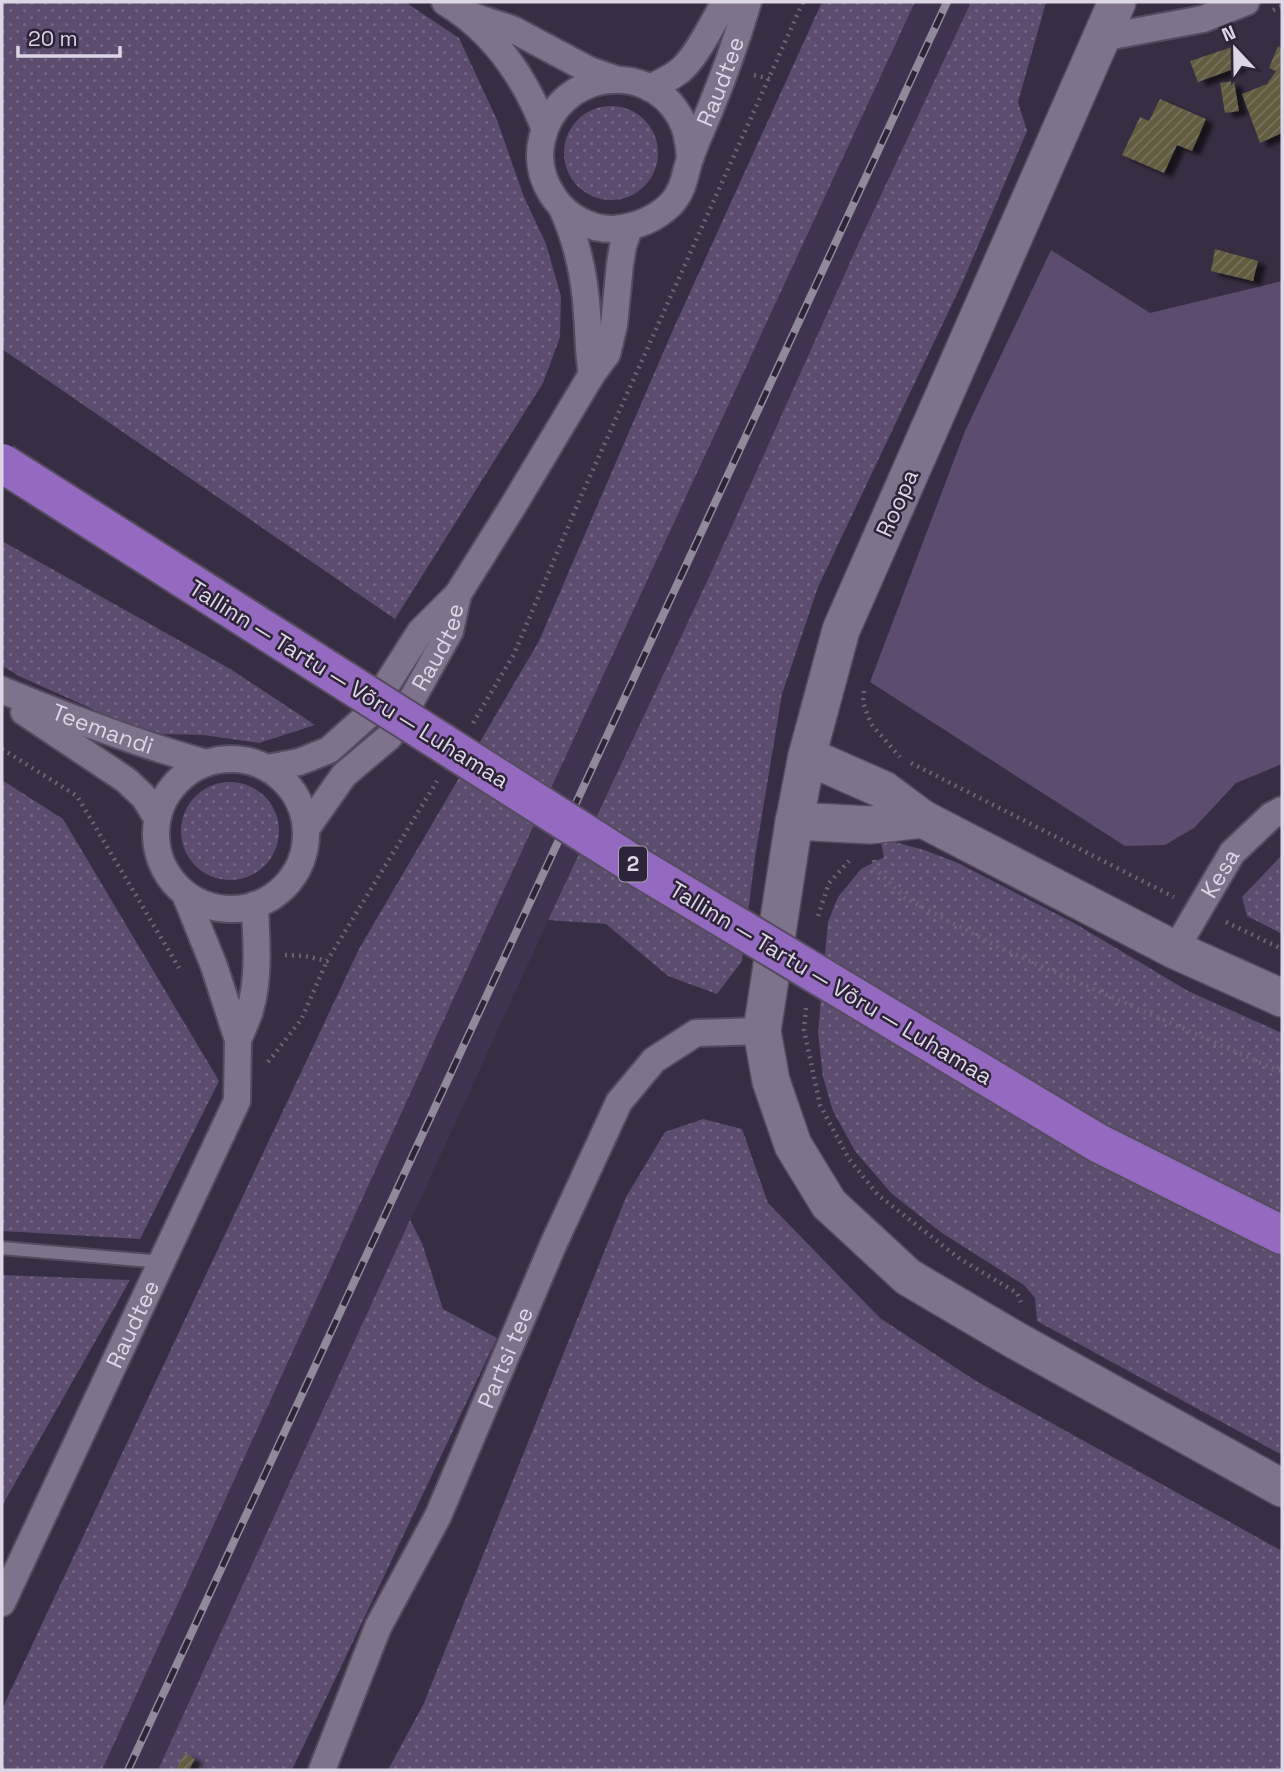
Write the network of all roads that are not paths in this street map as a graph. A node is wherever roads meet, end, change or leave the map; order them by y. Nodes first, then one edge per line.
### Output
1 (725, 2) edge
2 (748, 2) edge
3 (1117, 2) edge
4 (1230, 2) edge
5 (1245, 2) edge
6 (460, 5) edge
7 (1203, 19) junction
8 (1101, 38) junction
9 (615, 79) junction
10 (650, 88) junction
11 (544, 127) junction
12 (690, 158) junction
13 (562, 208) junction
14 (629, 228) junction
15 (592, 374) junction
16 (2, 463) edge
17 (458, 594) junction
18 (2, 690) edge
19 (2, 698) edge
20 (807, 756) junction
21 (206, 763) junction
22 (268, 768) junction
23 (1282, 810) edge
24 (157, 818) junction
25 (923, 819) junction
26 (794, 821) junction
27 (306, 829) junction
28 (185, 894) junction
29 (255, 905) junction
30 (1175, 950) junction
31 (1282, 998) edge
32 (762, 1031) junction
33 (238, 1040) junction
34 (1282, 1235) edge
35 (2, 1248) edge
36 (162, 1262) junction
37 (1282, 1488) edge
38 (2, 1603) edge
39 (322, 1770) edge

1 - 10 street, Raudtee
2 - 12 street, Raudtee
3 - 8 street, Roopa
4 - 7 street
5 - 7 street
6 - 9 street
6 - 11 street
7 - 8 street
8 - 20 street, Roopa
9 - 10 street, Raudtee
9 - 11 street, Raudtee
10 - 12 street, Raudtee
11 - 13 street
12 - 14 street, Raudtee
13 - 14 street
13 - 15 street
14 - 15 street, Raudtee
15 - 17 street, Raudtee
16 - 34 highway, Tallinn — Tartu — Võru — Luhamaa / 2, bridge
17 - 22 street, Raudtee
17 - 27 street, Raudtee
18 - 21 street, Teemandi
19 - 24 street, Teemandi
20 - 25 street
20 - 26 street, Roopa
21 - 22 street, Raudtee
21 - 24 street, Raudtee
22 - 27 street, Raudtee
23 - 30 street, Kesa
24 - 28 street, Raudtee
25 - 26 street
25 - 30 street
26 - 32 street, Roopa
27 - 29 street, Raudtee
28 - 29 street, Raudtee
28 - 33 street, Raudtee
29 - 33 street, Raudtee
30 - 31 street
32 - 37 street, Roopa
32 - 39 street, Partsi tee
33 - 36 street, Raudtee
35 - 36 lane
36 - 38 street, Raudtee

